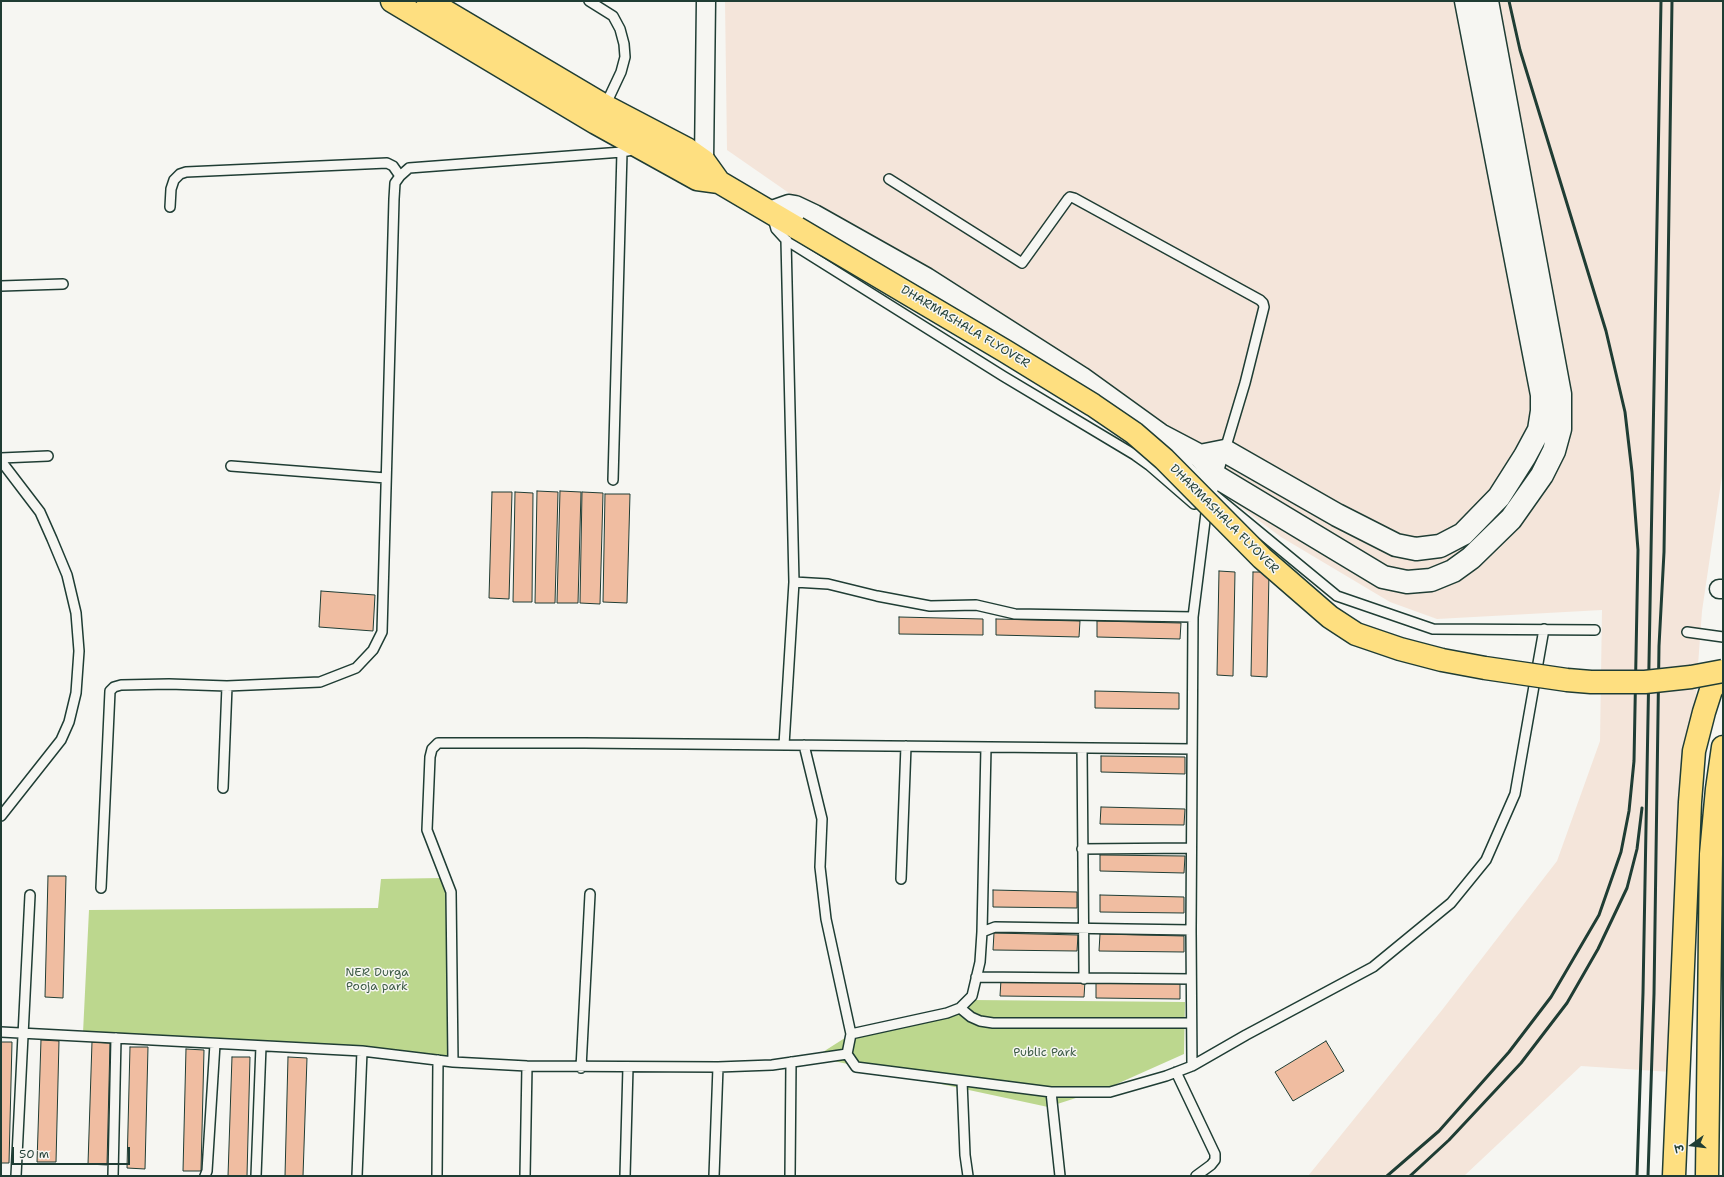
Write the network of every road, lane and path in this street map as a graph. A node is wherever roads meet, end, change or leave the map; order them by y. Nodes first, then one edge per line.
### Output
1 (392, 1) edge
2 (428, 1) edge
3 (589, 1) edge
4 (706, 1) edge
5 (1466, 1) edge
6 (1487, 1) edge
7 (600, 115) junction
8 (632, 150) junction
9 (700, 170) junction
10 (400, 176) junction
11 (889, 178) dead end
12 (170, 207) dead end
13 (772, 212) junction
14 (792, 234) junction
15 (63, 284) dead end
16 (1, 286) edge
17 (1160, 435) junction
18 (1225, 451) junction
19 (48, 456) dead end
20 (1200, 456) junction
21 (1, 458) edge
22 (1, 461) edge
23 (231, 466) dead end
24 (386, 478) junction
25 (613, 480) dead end
26 (1214, 485) junction
27 (1206, 513) junction
28 (794, 582) junction
29 (1193, 617) junction
30 (1544, 629) junction
31 (1595, 630) dead end
32 (1687, 632) dead end
33 (1723, 637) edge
34 (1723, 672) edge
35 (227, 686) junction
36 (784, 745) junction
37 (804, 745) junction
38 (906, 746) junction
39 (986, 747) junction
40 (1723, 747) edge
41 (1082, 748) junction
42 (1192, 749) junction
43 (223, 788) dead end
44 (1, 816) edge
45 (1191, 848) junction
46 (1082, 849) junction
47 (1717, 854) edge
48 (901, 879) dead end
49 (101, 888) dead end
50 (590, 894) dead end
51 (30, 895) dead end
52 (1083, 928) junction
53 (1191, 930) junction
54 (982, 932) junction
55 (1716, 974) edge
56 (976, 977) junction
57 (1084, 979) junction
58 (1191, 979) junction
59 (960, 1008) junction
60 (1191, 1023) junction
61 (1, 1032) edge
62 (22, 1033) junction
63 (851, 1034) junction
64 (116, 1038) junction
65 (215, 1044) junction
66 (261, 1046) junction
67 (362, 1051) junction
68 (847, 1054) junction
69 (438, 1060) junction
70 (453, 1062) junction
71 (791, 1062) junction
72 (527, 1066) junction
73 (1192, 1066) junction
74 (628, 1067) junction
75 (718, 1067) junction
76 (581, 1068) junction
77 (1176, 1072) junction
78 (962, 1081) junction
79 (1050, 1092) junction
80 (16, 1176) edge
81 (112, 1176) edge
82 (205, 1176) edge
83 (256, 1176) edge
84 (358, 1176) edge
85 (437, 1176) edge
86 (525, 1176) edge
87 (625, 1176) edge
88 (714, 1176) edge
89 (790, 1176) edge
90 (968, 1176) edge
91 (1060, 1176) edge
92 (1196, 1176) edge
93 (1674, 1176) edge
94 (1707, 1176) edge

1 - 7 main road
2 - 7 main road
3 - 7 lane
4 - 9 street
5 - 18 street
6 - 26 street
7 - 8 main road
7 - 9 main road
8 - 9 main road
8 - 10 lane
8 - 25 lane
9 - 13 main road, DHARMASHALA FLYOVER
10 - 12 lane
10 - 24 lane
11 - 18 lane
13 - 14 main road, DHARMASHALA FLYOVER
13 - 17 street
14 - 27 lane
14 - 28 lane
14 - 34 main road, DHARMASHALA FLYOVER, bridge
15 - 16 lane
17 - 20 street
17 - 26 lane
18 - 20 street
18 - 26 lane
19 - 21 lane
20 - 26 street
22 - 44 lane
23 - 24 lane
24 - 35 lane
26 - 27 lane
26 - 30 lane
27 - 29 lane
28 - 29 lane
28 - 36 lane
29 - 42 lane
30 - 31 lane
30 - 73 lane
32 - 33 lane
34 - 93 main road
35 - 43 lane
35 - 49 lane
36 - 37 lane
36 - 70 lane
37 - 38 lane
37 - 63 lane
38 - 39 lane
38 - 48 lane
39 - 41 lane
39 - 54 lane
40 - 47 main road
41 - 42 lane
41 - 46 lane
42 - 45 lane
45 - 46 lane
45 - 53 lane
46 - 52 lane
47 - 55 main road
50 - 76 lane
51 - 62 lane
52 - 53 lane
52 - 54 lane
52 - 57 lane
53 - 58 lane
54 - 56 lane
55 - 94 main road
56 - 57 lane
56 - 59 lane
57 - 58 lane
58 - 60 lane
59 - 60 lane
59 - 63 lane
60 - 73 lane
61 - 62 lane
62 - 64 lane
62 - 80 lane
63 - 68 lane
64 - 65 lane
64 - 81 lane
65 - 66 lane
65 - 82 lane
66 - 67 lane
66 - 83 lane
67 - 69 lane
67 - 84 lane
68 - 71 lane
68 - 78 lane
69 - 70 lane
69 - 85 lane
70 - 72 lane
71 - 75 lane
71 - 89 lane
72 - 76 lane
72 - 86 lane
73 - 77 lane
74 - 75 lane
74 - 76 lane
74 - 87 lane
75 - 88 lane
77 - 79 lane
77 - 92 lane
78 - 79 lane
78 - 90 lane
79 - 91 lane

